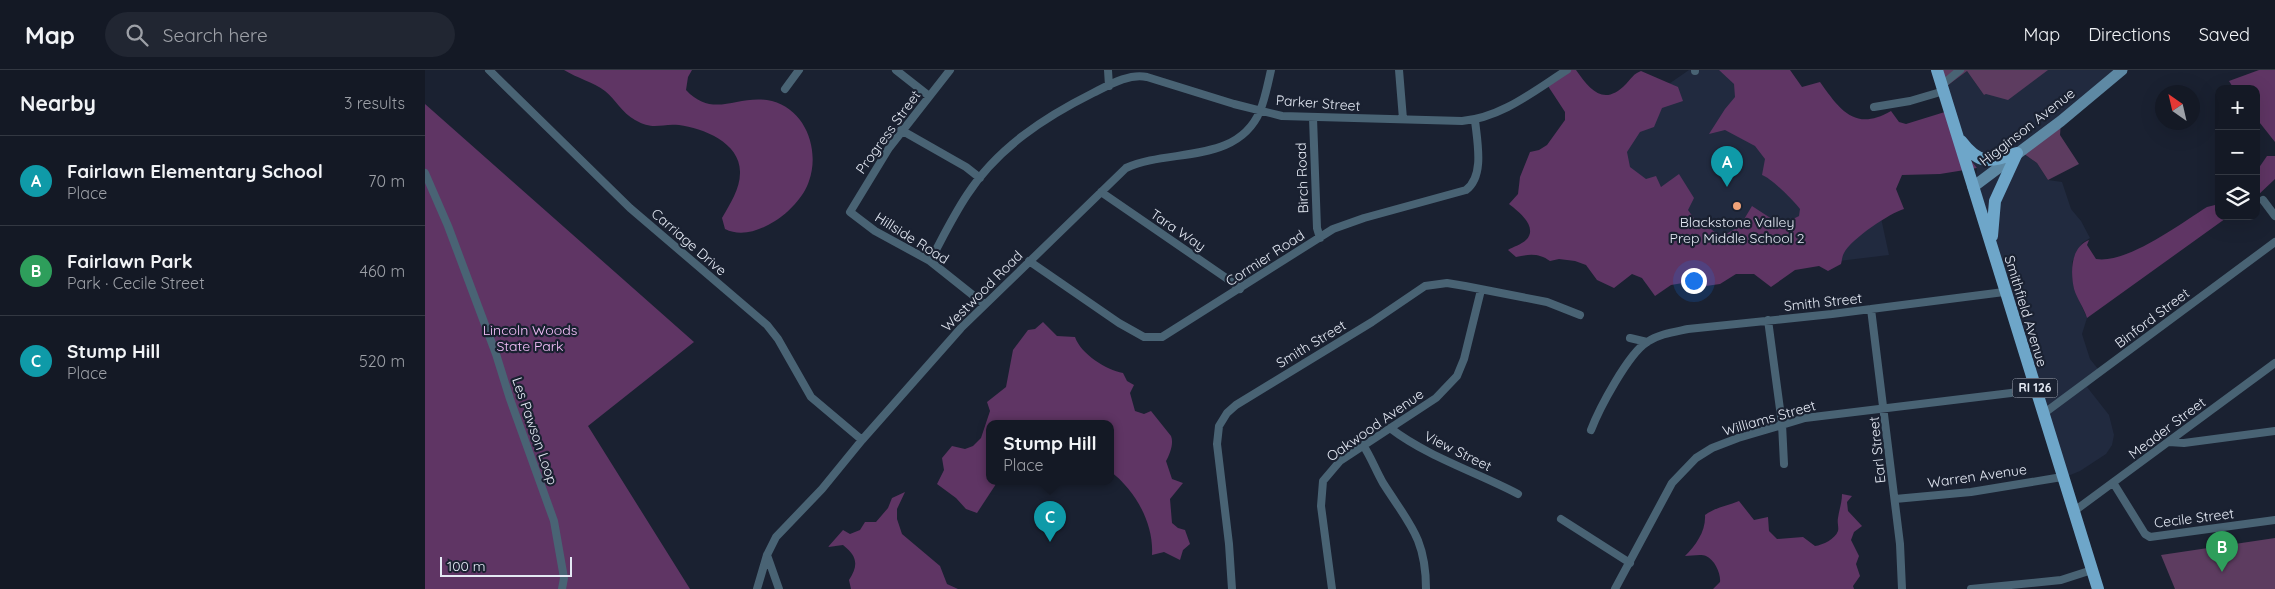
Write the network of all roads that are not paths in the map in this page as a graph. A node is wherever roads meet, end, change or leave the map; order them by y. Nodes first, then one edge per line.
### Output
1 (489, 70) edge
2 (799, 70) edge
3 (896, 70) edge
4 (950, 70) edge
5 (1108, 70) edge
6 (1129, 70) edge
7 (1271, 70) edge
8 (1399, 70) edge
9 (1567, 70) edge
10 (1937, 70) edge
11 (1961, 70) edge
12 (2121, 70) edge
13 (1139, 76) junction
14 (1109, 86) junction
15 (1943, 88) junction
16 (785, 89) dead end
17 (929, 96) junction
18 (1874, 107) dead end
19 (1260, 110) junction
20 (1313, 118) junction
21 (1403, 120) junction
22 (1475, 120) junction
23 (901, 130) junction
24 (1956, 134) junction
25 (2017, 153) junction
26 (425, 173) edge
27 (980, 178) junction
28 (1973, 187) junction
29 (1101, 192) junction
30 (2263, 200) dead end
31 (850, 212) joint
32 (2275, 216) edge
33 (1320, 238) junction
34 (2275, 242) edge
35 (1992, 249) junction
36 (930, 261) junction
37 (1029, 262) junction
38 (1240, 289) junction
39 (1481, 290) junction
40 (2004, 292) junction
41 (985, 304) junction
42 (1871, 309) junction
43 (1580, 315) dead end
44 (1768, 320) junction
45 (1630, 338) dead end
46 (1647, 342) junction
47 (2275, 363) edge
48 (2034, 386) junction
49 (1885, 407) junction
50 (2043, 414) junction
51 (1782, 424) junction
52 (1390, 428) junction
53 (1591, 430) dead end
54 (2275, 431) edge
55 (862, 440) junction
56 (2169, 442) junction
57 (1363, 446) junction
58 (1784, 464) dead end
59 (2062, 477) junction
60 (2113, 484) junction
61 (1518, 494) dead end
62 (1895, 499) junction
63 (2073, 512) junction
64 (1561, 519) dead end
65 (2275, 520) edge
66 (767, 556) junction
67 (1630, 563) junction
68 (2092, 570) junction
69 (562, 589) edge
70 (757, 589) edge
71 (779, 589) edge
72 (1232, 589) edge
73 (1332, 589) edge
74 (1426, 589) edge
75 (1615, 589) edge
76 (1901, 589) edge
77 (1971, 589) edge
78 (2098, 589) edge

1 - 55 street, Carriage Drive
2 - 16 street
3 - 17 street
4 - 17 street, Progress Street
5 - 14 street
6 - 13 street, Parker Street
7 - 19 street, Westwood Road
8 - 21 street
9 - 22 street, Parker Street
10 - 15 main road, Smithfield Avenue / RI 126
11 - 15 street
12 - 25 street, Higginson Avenue
13 - 14 street
13 - 19 street, Parker Street
14 - 27 street
15 - 18 street
15 - 24 main road, Smithfield Avenue / RI 126
17 - 23 street, Progress Street
19 - 20 street, Parker Street
19 - 29 street, Westwood Road
20 - 21 street, Parker Street
20 - 33 street, Birch Road
21 - 22 street, Parker Street
22 - 33 street, Cormier Road
23 - 27 street
23 - 31 street, Progress Street
24 - 25 main road
24 - 28 main road, Smithfield Avenue / RI 126
25 - 28 street, Higginson Avenue
25 - 35 main road
26 - 69 street, Les Pawson Loop
27 - 36 street
28 - 35 main road, Smithfield Avenue / RI 126
29 - 37 street, Westwood Road
29 - 38 street, Tara Way
30 - 32 street
31 - 36 street, Hillside Road
33 - 38 street, Cormier Road
34 - 50 street, Binford Street
35 - 40 main road, Smithfield Avenue / RI 126
36 - 41 street, Hillside Road
37 - 38 street, Cormier Road
37 - 41 street, Westwood Road
39 - 43 street, Smith Street
39 - 52 street, Oakwood Avenue
39 - 72 street, Smith Street
40 - 42 street, Smith Street
40 - 48 main road, Smithfield Avenue / RI 126
41 - 55 street, Westwood Road
42 - 44 street, Smith Street
42 - 49 street, Earl Street
44 - 46 street, Smith Street
44 - 51 street
45 - 46 street
46 - 53 street
47 - 56 street, Meader Street
48 - 49 street, Williams Street
48 - 50 main road, Smithfield Avenue / RI 126
49 - 51 street, Williams Street
49 - 62 street, Earl Street
50 - 59 main road, Smithfield Avenue / RI 126
51 - 58 street
51 - 67 street, Williams Street
52 - 57 street, Oakwood Avenue
52 - 61 street, View Street
54 - 56 street
55 - 66 street, Westwood Road
56 - 60 street, Meader Street
57 - 73 street, Oakwood Avenue
57 - 74 street
59 - 62 street, Warren Avenue
59 - 63 main road, Smithfield Avenue / RI 126
60 - 63 street, Meader Street
60 - 65 street, Cecile Street
62 - 76 street, Earl Street
63 - 68 main road, Smithfield Avenue / RI 126
64 - 67 street
66 - 70 street, Westwood Road
66 - 71 street
67 - 75 street, Williams Street
68 - 77 street
68 - 78 main road, Smithfield Avenue / RI 126

